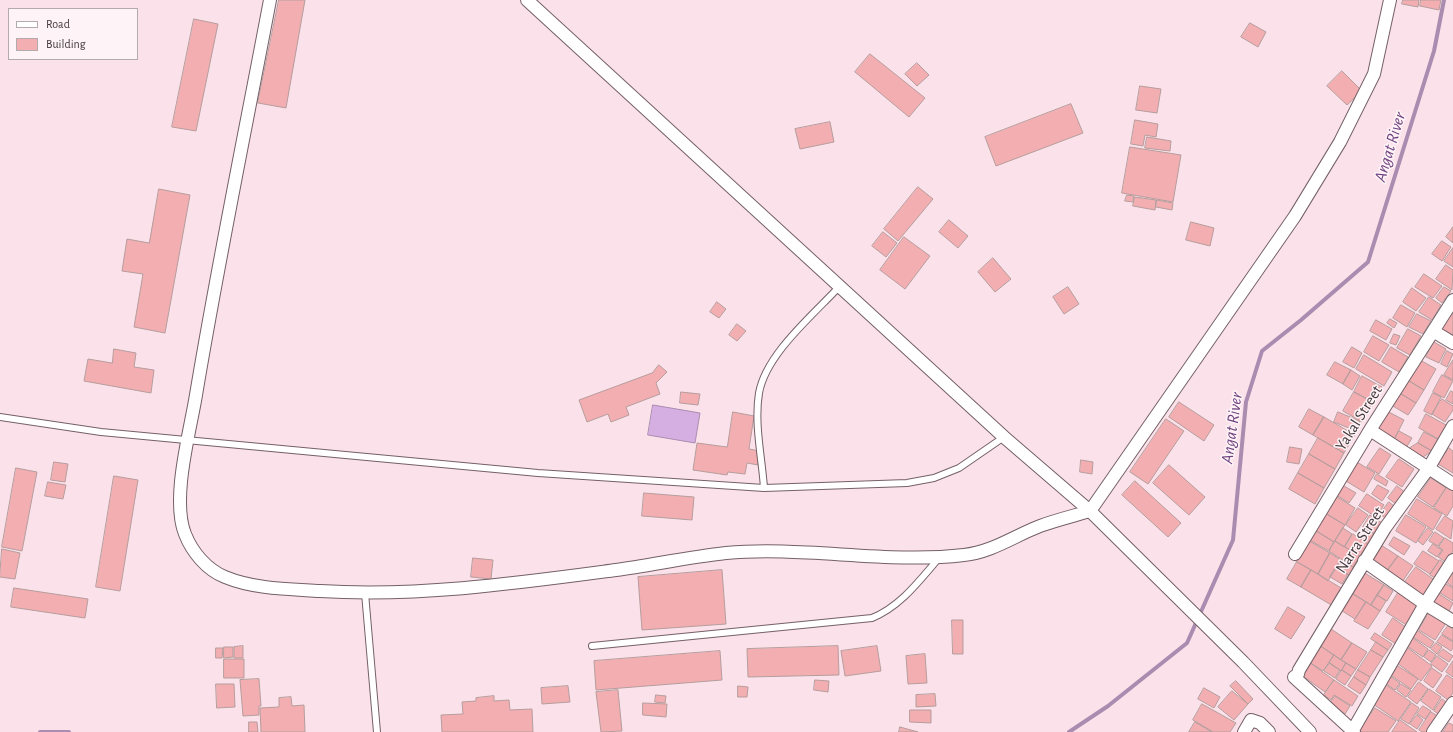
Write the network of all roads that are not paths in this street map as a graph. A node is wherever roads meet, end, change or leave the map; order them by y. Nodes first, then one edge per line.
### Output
1 (270, 0) edge
2 (527, 0) edge
3 (1390, 0) edge
4 (839, 287) junction
5 (1453, 300) edge
6 (1433, 331) junction
7 (1453, 343) edge
8 (0, 417) edge
9 (1453, 426) edge
10 (1370, 430) junction
11 (1004, 437) junction
12 (188, 440) junction
13 (1428, 469) junction
14 (1453, 484) edge
15 (764, 488) junction
16 (1090, 511) junction
17 (1295, 554) dead end
18 (940, 556) junction
19 (1453, 560) edge
20 (1364, 561) junction
21 (365, 593) junction
22 (1425, 604) junction
23 (1453, 621) edge
24 (592, 646) dead end
25 (1453, 703) edge
26 (1353, 731) edge
27 (377, 732) edge
28 (1244, 732) edge
29 (1269, 732) edge
30 (1310, 732) edge
31 (1433, 732) edge

1 - 12 street
2 - 4 street
3 - 16 street
4 - 11 street
4 - 15 lane
5 - 6 street, Yakal Street
6 - 7 street
6 - 10 street, Yakal Street
8 - 12 lane
9 - 13 street, Narra Street
10 - 13 street
10 - 17 street, Yakal Street
11 - 15 lane
11 - 16 street
12 - 15 lane
12 - 21 street
13 - 14 street
13 - 20 street, Narra Street
16 - 18 street
16 - 30 street
18 - 21 street
18 - 24 lane
19 - 22 street
20 - 22 street
20 - 26 street, Narra Street
21 - 27 lane
22 - 23 street
22 - 26 street
25 - 31 street
28 - 29 street

